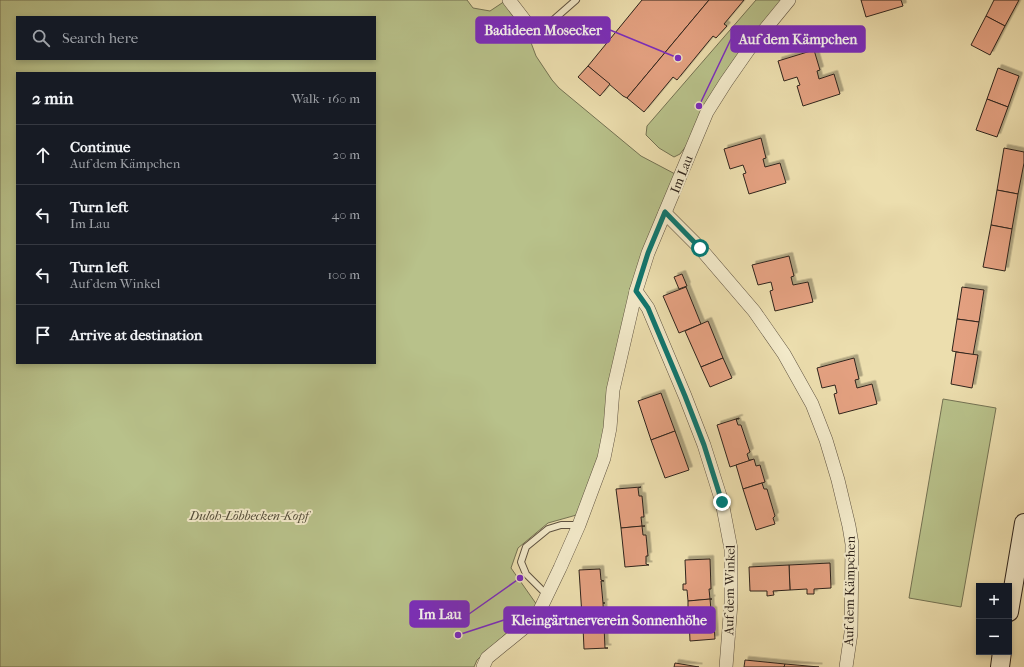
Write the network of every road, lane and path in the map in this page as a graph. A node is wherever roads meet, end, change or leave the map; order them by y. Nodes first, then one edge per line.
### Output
1 (509, 0) edge
2 (576, 0) edge
3 (789, 0) edge
4 (536, 35) joint
5 (665, 212) junction
6 (636, 291) junction
7 (1024, 523) edge
8 (579, 525) junction
9 (1012, 594) edge
10 (547, 595) junction
11 (539, 612) junction
12 (572, 621) dead end
13 (1002, 655) edge
14 (484, 667) edge
15 (726, 667) edge
16 (846, 667) edge
17 (1000, 667) edge

1 - 4 street
2 - 4 lane
3 - 5 street, Im Lau
5 - 6 street, Im Lau
5 - 16 street, Auf dem Kämpchen
6 - 8 street, Im Lau
6 - 15 street, Auf dem Winkel
7 - 9 main road
8 - 10 street, Im Lau
8 - 10 lane
10 - 11 street, Im Lau
11 - 12 lane
11 - 14 street, Im Lau
13 - 17 main road

